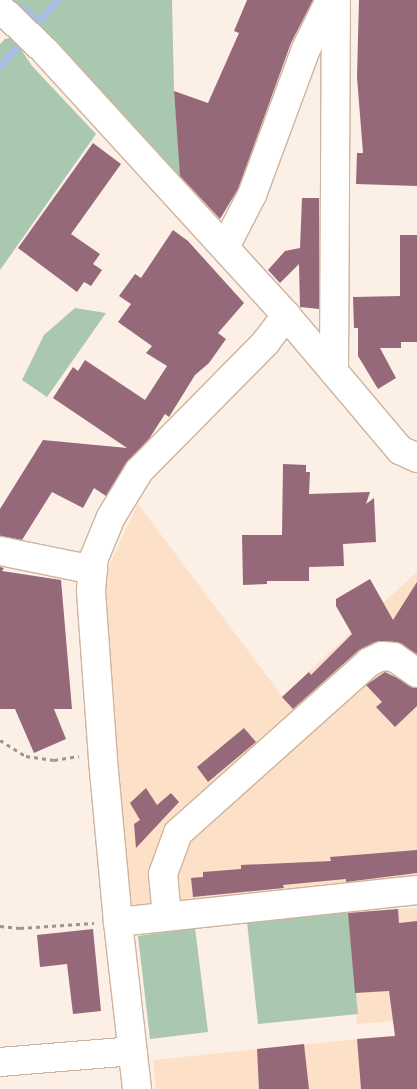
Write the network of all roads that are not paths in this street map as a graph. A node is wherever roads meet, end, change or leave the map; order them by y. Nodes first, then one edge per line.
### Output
1 (330, 0) edge
2 (336, 0) edge
3 (3, 11) edge
4 (224, 247) junction
5 (286, 315) junction
6 (334, 372) junction
7 (417, 458) edge
8 (0, 551) edge
9 (93, 570) junction
10 (417, 673) edge
11 (417, 890) edge
12 (167, 916) junction
13 (118, 922) junction
14 (133, 1051) junction
15 (0, 1062) edge
16 (137, 1089) edge

1 - 4 street
2 - 6 street
3 - 4 street
4 - 5 street
5 - 6 street
5 - 9 street
6 - 7 street
8 - 9 street
9 - 13 street
10 - 12 street
11 - 12 street
12 - 13 street
13 - 14 street
14 - 15 street
14 - 16 street

